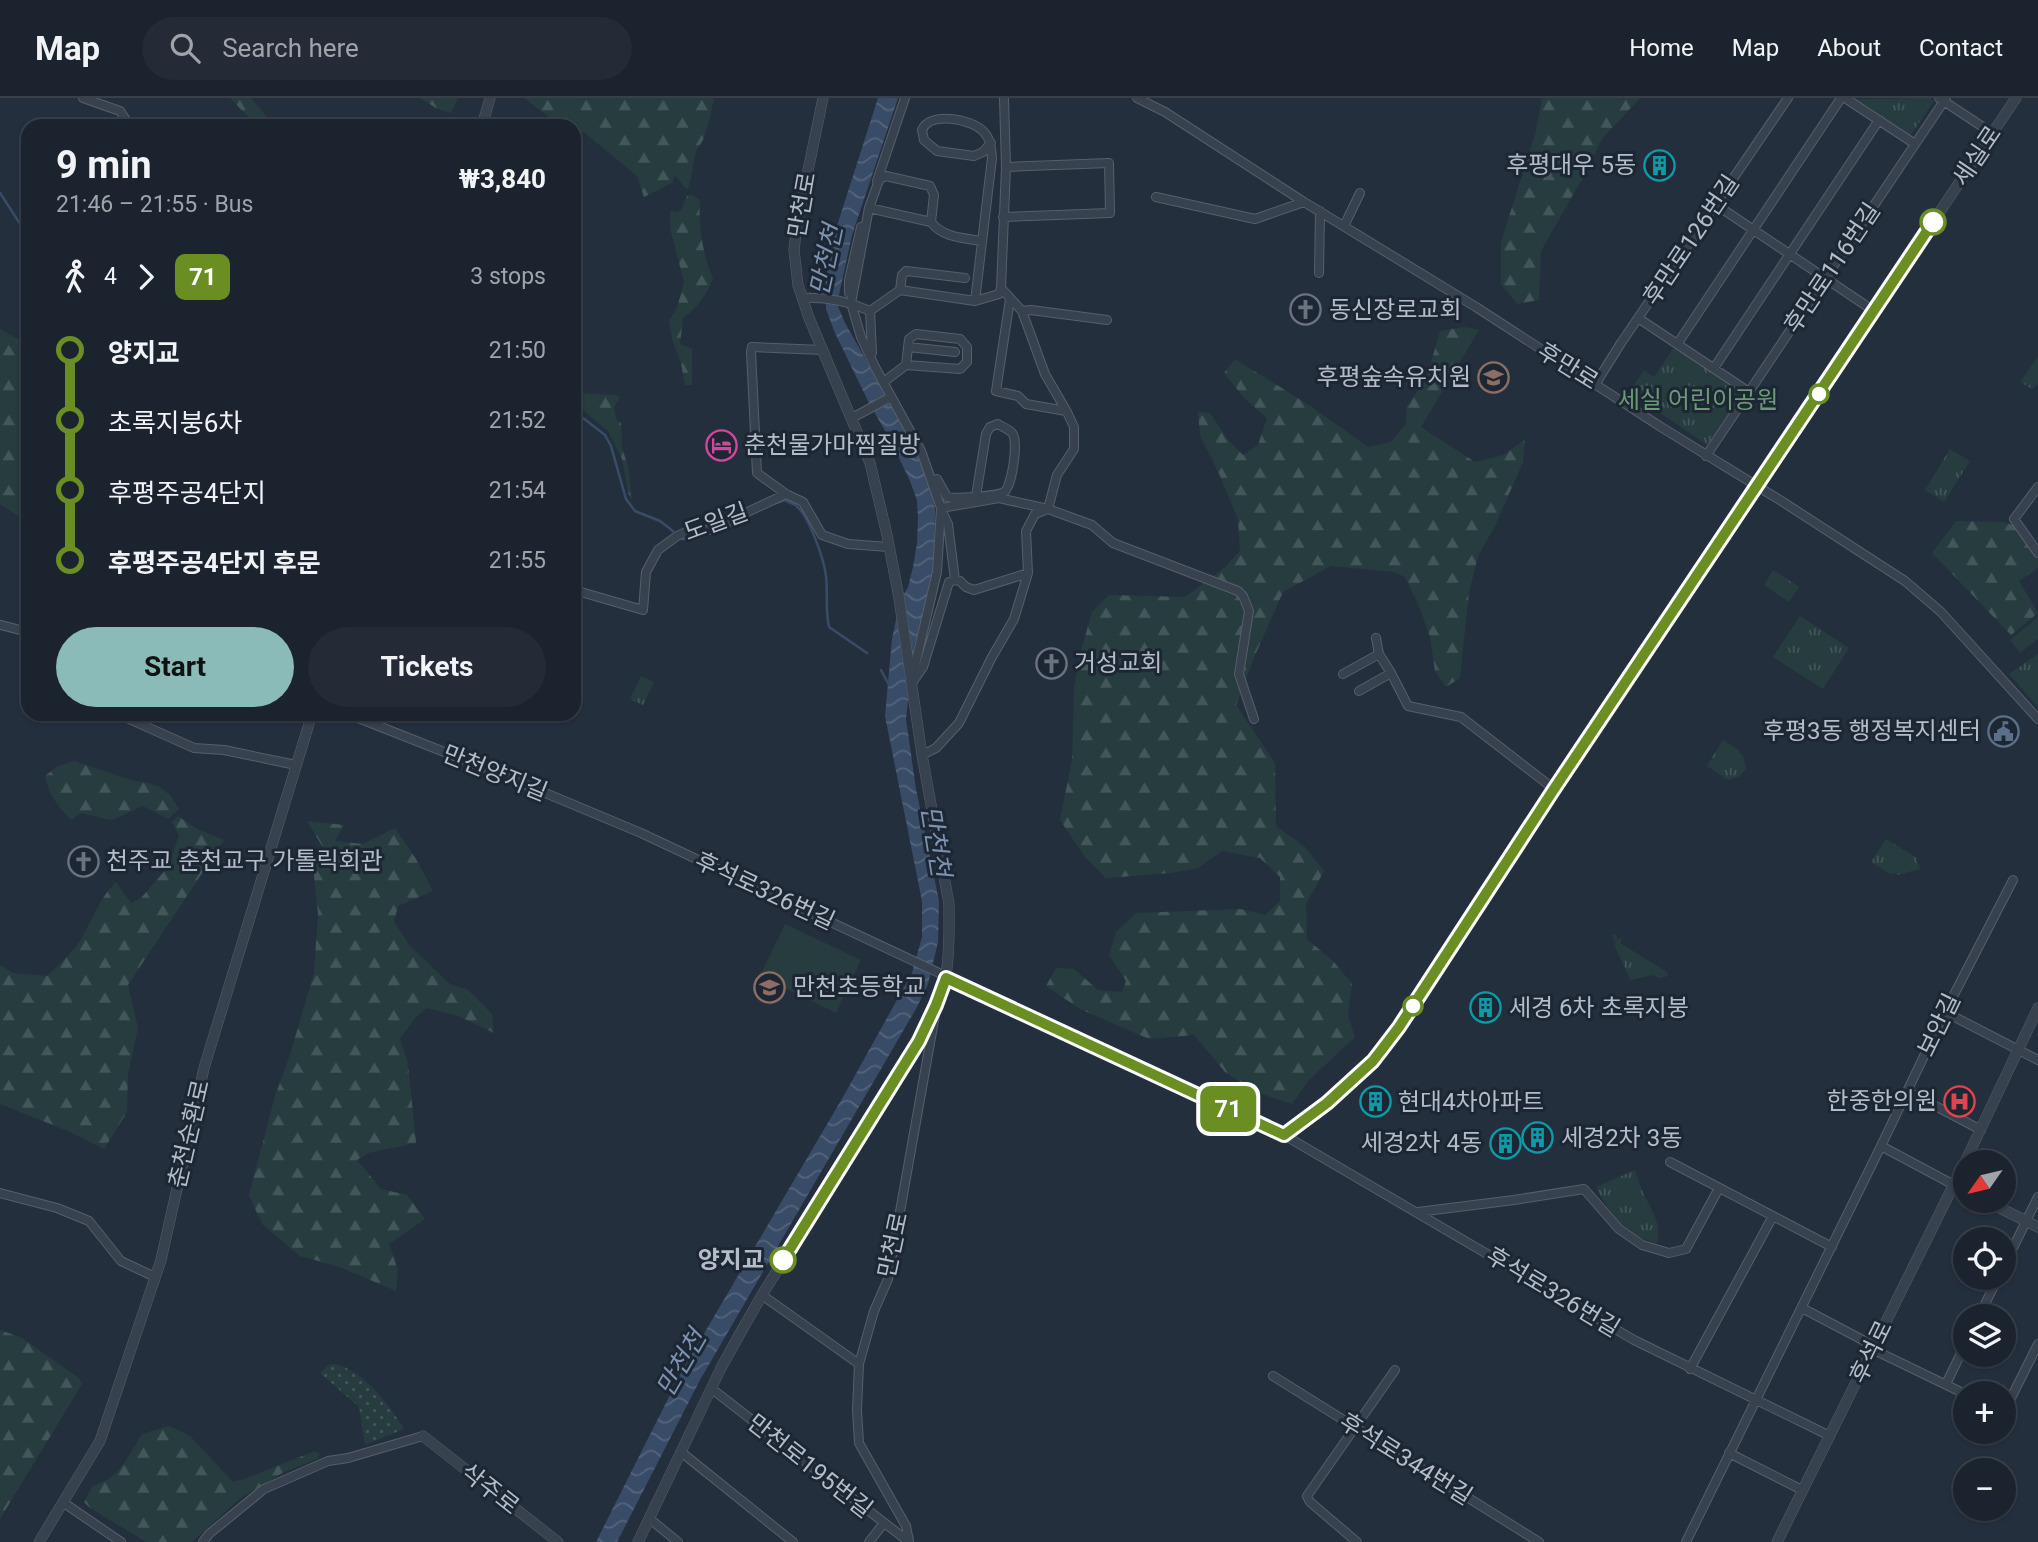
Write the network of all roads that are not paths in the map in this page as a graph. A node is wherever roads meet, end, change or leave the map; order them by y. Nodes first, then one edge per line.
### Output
1 (83, 98) edge
2 (490, 98) edge
3 (823, 98) edge
4 (905, 98) edge
5 (1004, 98) edge
6 (1138, 98) edge
7 (1788, 98) edge
8 (1843, 98) edge
9 (2016, 98) edge
10 (1943, 99) edge
11 (125, 119) edge
12 (484, 119) edge
13 (1879, 120) junction
14 (1992, 133) junction
15 (991, 143) junction
16 (1915, 144) junction
17 (1006, 167) junction
18 (1360, 194) dead end
19 (1156, 197) dead end
20 (1304, 202) junction
21 (1715, 204) junction
22 (869, 208) junction
23 (1320, 211) junction
24 (1003, 217) junction
25 (931, 222) junction
26 (1344, 226) junction
27 (1755, 230) junction
28 (982, 241) junction
29 (1791, 254) junction
30 (1319, 273) dead end
31 (965, 278) dead end
32 (1826, 278) junction
33 (1001, 288) junction
34 (900, 290) junction
35 (802, 298) junction
36 (1010, 299) junction
37 (975, 301) junction
38 (849, 303) junction
39 (870, 311) junction
40 (1022, 311) junction
41 (1874, 311) junction
42 (1638, 318) junction
43 (1107, 320) dead end
44 (1678, 343) junction
45 (908, 347) junction
46 (823, 350) junction
47 (955, 352) dead end
48 (906, 365) junction
49 (1714, 368) junction
50 (885, 381) junction
51 (1596, 383) junction
52 (1749, 392) junction
53 (890, 397) junction
54 (1066, 411) junction
55 (852, 418) junction
56 (1706, 456) junction
57 (1757, 487) junction
58 (2038, 487) edge
59 (786, 494) junction
60 (976, 496) junction
61 (941, 508) junction
62 (1048, 509) junction
63 (889, 547) junction
64 (2038, 553) edge
65 (1028, 573) junction
66 (955, 580) junction
67 (581, 592) edge
68 (0, 625) edge
69 (21, 630) edge
70 (1376, 638) dead end
71 (1379, 654) junction
72 (1391, 673) junction
73 (1343, 674) dead end
74 (912, 679) junction
75 (1359, 691) dead end
76 (1254, 719) dead end
77 (2038, 719) edge
78 (134, 721) edge
79 (310, 721) edge
80 (366, 721) edge
81 (922, 755) junction
82 (296, 765) junction
83 (1554, 789) junction
84 (641, 833) joint
85 (2013, 880) dead end
86 (946, 978) junction
87 (936, 1005) junction
88 (2038, 1008) edge
89 (1944, 1012) junction
90 (2018, 1051) junction
91 (2038, 1060) edge
92 (1907, 1091) junction
93 (1981, 1130) junction
94 (1284, 1135) junction
95 (1881, 1146) junction
96 (1971, 1150) edge
97 (1670, 1162) dead end
98 (1953, 1184) edge
99 (1953, 1187) edge
100 (1719, 1188) junction
101 (0, 1194) edge
102 (2038, 1197) edge
103 (1418, 1212) junction
104 (2010, 1213) edge
105 (1773, 1216) junction
106 (2026, 1221) junction
107 (2038, 1227) edge
108 (2016, 1241) edge
109 (1832, 1247) junction
110 (155, 1277) junction
111 (762, 1295) junction
112 (1802, 1308) junction
113 (2038, 1344) edge
114 (1873, 1348) junction
115 (859, 1364) junction
116 (1954, 1367) edge
117 (1690, 1369) junction
118 (1395, 1370) dead end
119 (1273, 1376) dead end
120 (1946, 1384) junction
121 (1953, 1388) edge
122 (2016, 1388) edge
123 (712, 1389) junction
124 (1757, 1401) junction
125 (1355, 1427) junction
126 (423, 1436) joint
127 (1830, 1436) junction
128 (681, 1452) junction
129 (1729, 1453) junction
130 (1802, 1490) junction
131 (64, 1503) junction
132 (650, 1519) junction
133 (884, 1523) junction
134 (39, 1542) edge
135 (121, 1542) edge
136 (203, 1542) edge
137 (558, 1542) edge
138 (638, 1542) edge
139 (678, 1542) edge
140 (793, 1542) edge
141 (869, 1542) edge
142 (909, 1542) edge
143 (1357, 1542) edge
144 (1539, 1542) edge
145 (1686, 1542) edge
146 (1777, 1542) edge

1 - 11 street
2 - 12 street
3 - 35 street, 만천로
4 - 38 street
5 - 17 street
6 - 20 street, 후만로
7 - 21 street, 후만로126번길
8 - 13 street
8 - 27 street
9 - 14 street, 세실로
10 - 14 street
10 - 16 street, 후만로116번길
13 - 16 street
13 - 29 street
14 - 41 street, 세실로
15 - 15 street
15 - 28 street
16 - 32 street, 후만로116번길
17 - 24 street
17 - 24 street
18 - 26 street
19 - 20 street
20 - 23 street, 후만로
21 - 27 street
21 - 42 street, 후만로126번길
22 - 25 street
22 - 25 street
22 - 38 street
23 - 26 street, 후만로
23 - 30 street
24 - 33 street
25 - 28 street
26 - 51 street, 후만로
27 - 29 street
27 - 44 street
28 - 37 street
29 - 32 street
29 - 49 street
31 - 34 street
32 - 41 street
32 - 52 street, 후만로116번길
33 - 36 street
33 - 37 street
34 - 37 street
34 - 39 street
35 - 38 street
35 - 46 street, 만천로
36 - 40 street
36 - 54 street
38 - 39 street
38 - 53 street
39 - 50 street
40 - 43 street
40 - 54 street
41 - 57 street, 세실로
42 - 44 street
42 - 51 street, 후만로126번길
44 - 49 street
45 - 47 street
45 - 48 street
45 - 48 street
46 - 55 street, 만천로
46 - 59 street
48 - 50 street
49 - 52 street
50 - 60 street
51 - 56 street, 후만로
52 - 56 street, 후만로116번길
53 - 55 street
53 - 61 street
54 - 62 street
55 - 63 street, 만천로
56 - 57 street, 후만로
57 - 77 street, 후만로
57 - 83 street, 세실로
58 - 64 street
59 - 63 street
59 - 67 street, 도일길
60 - 60 street
61 - 62 street
61 - 66 street
61 - 74 street
62 - 65 street
62 - 76 street
63 - 74 street, 만천로
65 - 66 street
65 - 81 street
66 - 74 street
68 - 69 street
70 - 71 street
71 - 72 street
71 - 73 street
72 - 75 street
72 - 83 street
74 - 81 street, 만천로
78 - 82 street
79 - 82 street, 춘천순환로
80 - 84 street, 만천양지길
81 - 86 street, 만천로
82 - 110 street, 춘천순환로
83 - 94 street, 세실로
84 - 86 street, 후석로326번길
85 - 89 street, 보안길
86 - 87 street, 만천로
86 - 94 street, 후석로326번길
87 - 111 street, 만천로
87 - 115 street, 만천로
88 - 90 street, 후석로
89 - 90 street
89 - 92 street, 보안길
90 - 91 street
90 - 93 street, 후석로
92 - 93 street
92 - 95 street, 보안길
93 - 96 street, 후석로
94 - 103 street, 후석로326번길
95 - 98 street
95 - 109 street, 보안길
97 - 100 street
99 - 114 street, 후석로
100 - 103 street
100 - 105 street
101 - 110 street
102 - 106 street
103 - 117 street, 후석로326번길
104 - 106 street
105 - 109 street
105 - 117 street
106 - 107 street
106 - 108 street
109 - 112 street, 보안길
110 - 131 street, 춘천순환로
111 - 115 street
111 - 123 street, 만천로
112 - 114 street
112 - 124 street, 보안길
113 - 122 street
114 - 120 street
114 - 127 street, 후석로
115 - 142 street, 만천로
116 - 120 street
117 - 124 street, 후석로326번길
118 - 125 street
119 - 125 street, 후석로344번길
120 - 121 street
123 - 128 street, 만천로
123 - 133 street, 만천로195번길
124 - 127 street, 후석로326번길
124 - 129 street, 보안길
125 - 143 street
125 - 144 street, 후석로344번길
126 - 136 street
126 - 137 street, 삭주로
127 - 130 street, 후석로
128 - 132 street, 만천로
128 - 140 street
129 - 130 street
129 - 145 street, 보안길
130 - 146 street, 후석로
131 - 134 street, 춘천순환로
131 - 135 street
132 - 138 street, 만천로
132 - 139 street
133 - 141 street
133 - 142 street, 만천로195번길

